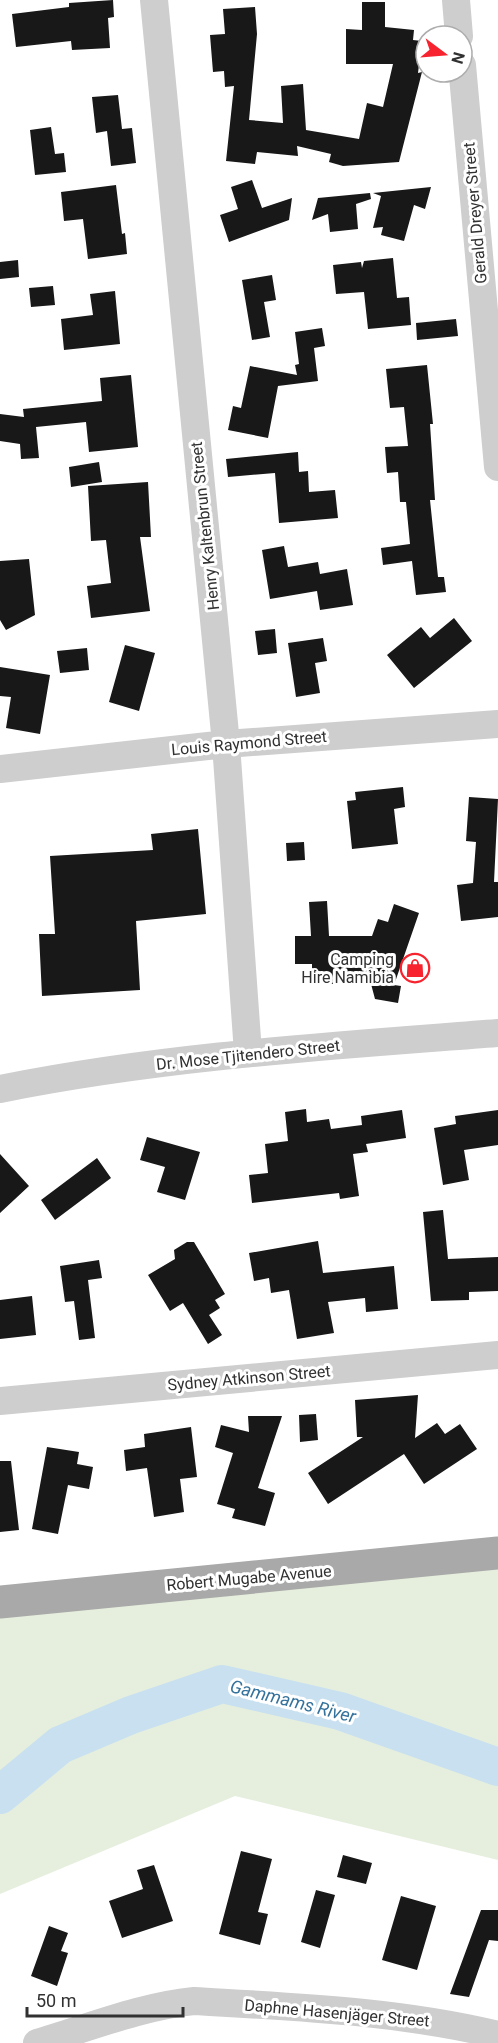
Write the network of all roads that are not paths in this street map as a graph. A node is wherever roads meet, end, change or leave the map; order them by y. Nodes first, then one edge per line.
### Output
1 (154, 0) edge
2 (456, 0) edge
3 (458, 24) edge
4 (464, 84) edge
5 (498, 467) edge
6 (498, 724) edge
7 (226, 744) junction
8 (0, 769) edge
9 (498, 1033) edge
10 (248, 1053) junction
11 (0, 1089) edge
12 (498, 1355) edge
13 (0, 1401) edge
14 (498, 1553) edge
15 (0, 1602) edge
16 (498, 2035) edge
17 (37, 2043) edge

1 - 7 street, Henry Kaltenbrun Street
2 - 3 street
4 - 5 street, Gerald Dreyer Street
6 - 7 street, Louis Raymond Street
7 - 8 street, Louis Raymond Street
7 - 10 street, Henry Kaltenbrun Street
9 - 10 street, Dr. Mose Tjitendero Street
10 - 11 street, Dr. Mose Tjitendero Street
12 - 13 street, Sydney Atkinson Street
14 - 15 main road, Robert Mugabe Avenue
16 - 17 street, Daphne Hasenjäger Street

